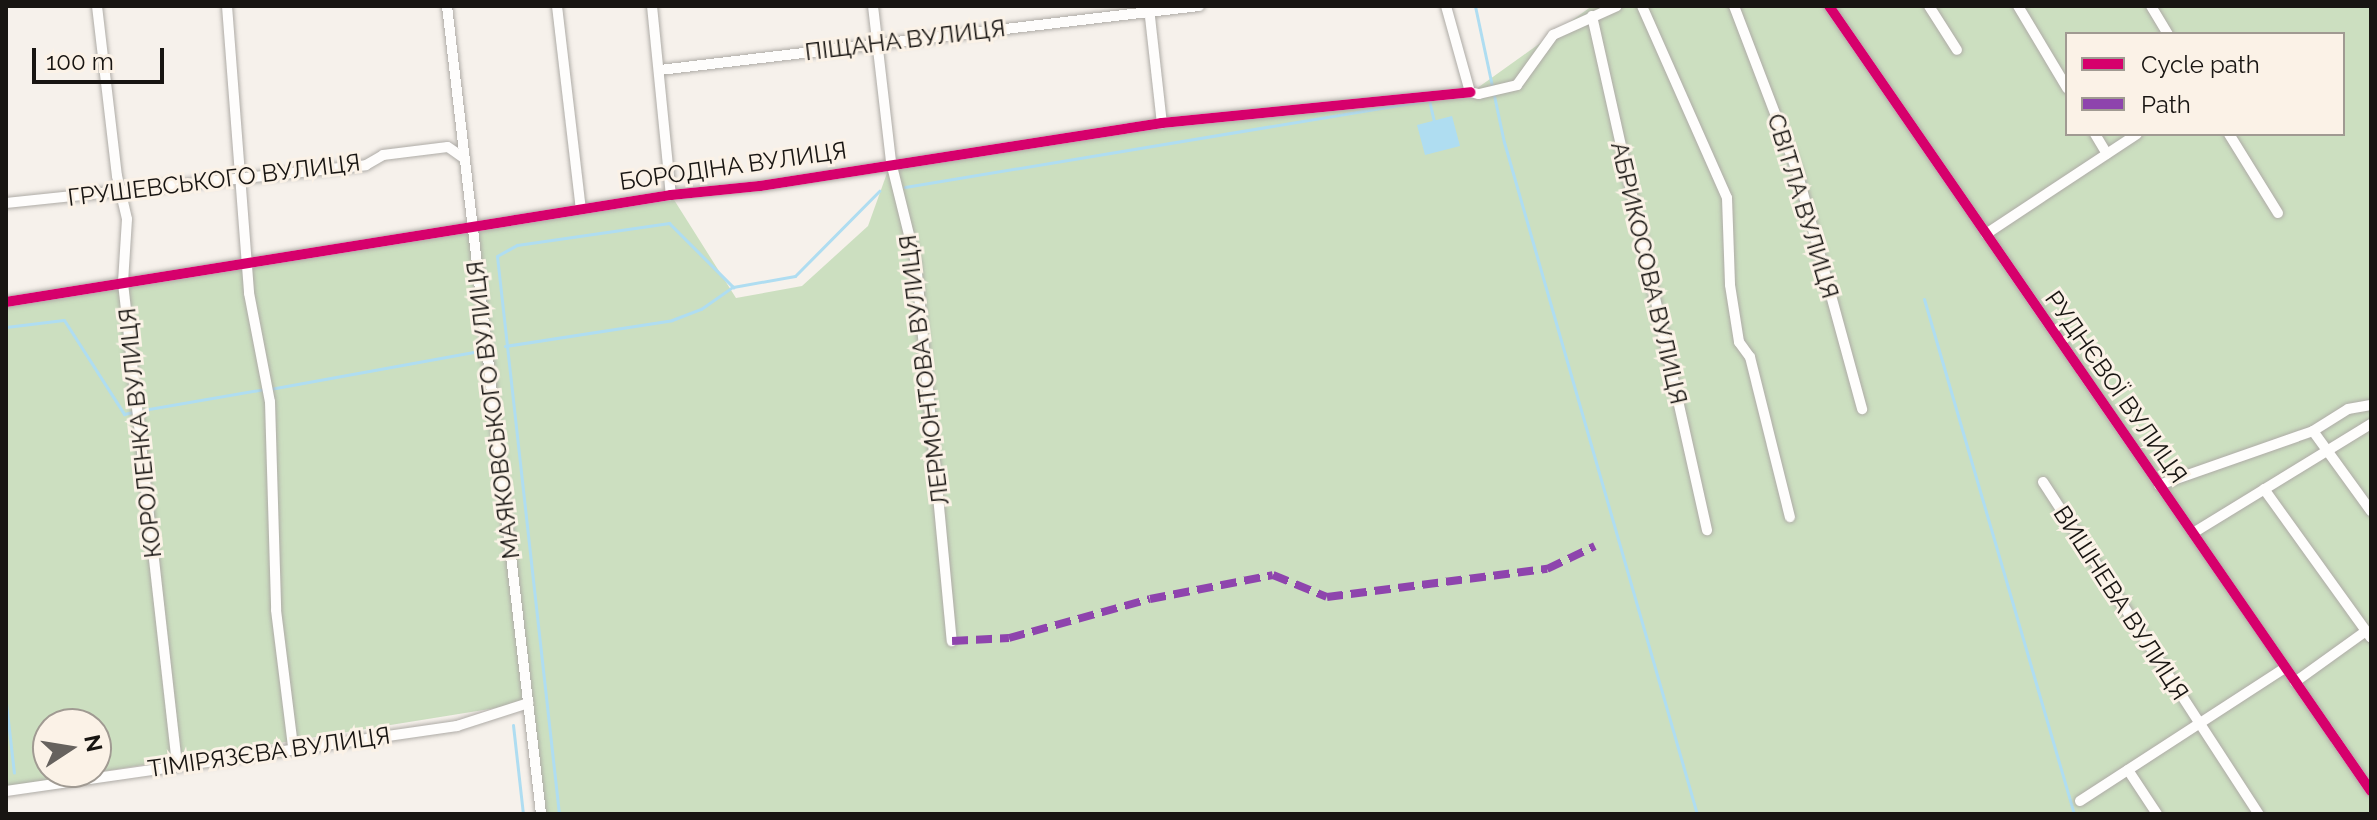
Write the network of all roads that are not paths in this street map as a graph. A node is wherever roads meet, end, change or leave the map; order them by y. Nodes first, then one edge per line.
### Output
1 (97, 6) edge
2 (227, 6) edge
3 (447, 6) edge
4 (557, 6) edge
5 (652, 6) edge
6 (873, 6) edge
7 (1199, 6) edge
8 (1446, 6) edge
9 (1617, 6) edge
10 (1642, 6) edge
11 (1734, 6) edge
12 (1829, 6) edge
13 (1929, 6) edge
14 (2018, 6) edge
15 (2151, 6) edge
16 (1149, 9) edge
17 (1592, 16) junction
18 (2167, 32) edge
19 (877, 43) junction
20 (1957, 50) dead end
21 (660, 70) junction
22 (2065, 85) edge
23 (1474, 93) junction
24 (1162, 123) junction
25 (2096, 136) edge
26 (2134, 136) edge
27 (2230, 136) edge
28 (2107, 154) junction
29 (464, 158) junction
30 (891, 162) junction
31 (241, 177) junction
32 (121, 192) junction
33 (671, 195) junction
34 (6, 203) edge
35 (581, 209) junction
36 (2278, 213) dead end
37 (471, 227) junction
38 (1986, 234) junction
39 (249, 262) junction
40 (123, 283) junction
41 (6, 302) edge
42 (2371, 405) edge
43 (1862, 409) dead end
44 (2371, 424) edge
45 (2313, 431) junction
46 (2327, 451) junction
47 (2043, 482) dead end
48 (2159, 485) junction
49 (2264, 489) junction
50 (2371, 511) edge
51 (1790, 517) dead end
52 (1707, 530) dead end
53 (2193, 533) junction
54 (2368, 634) edge
55 (952, 641) dead end
56 (2285, 668) junction
57 (2295, 682) junction
58 (528, 703) junction
59 (2200, 723) junction
60 (293, 747) junction
61 (177, 765) junction
62 (2128, 770) junction
63 (6, 791) edge
64 (2371, 791) edge
65 (2080, 801) dead end
66 (541, 814) edge
67 (2157, 814) edge
68 (2259, 814) edge

1 - 32 street, КОРОЛЕНКА ВУЛИЦЯ
2 - 31 street
3 - 29 street, МАЯКОВСЬКОГО ВУЛИЦЯ
4 - 35 street
5 - 21 street
6 - 19 street, ЛЕРМОНТОВА ВУЛИЦЯ
7 - 16 street, ПІЩАНА ВУЛИЦЯ
8 - 23 street
9 - 17 street
10 - 51 street
11 - 43 street, СВІТЛА ВУЛИЦЯ
12 - 38 street, РУДНЄВОЇ ВУЛИЦЯ
13 - 20 street
14 - 22 street
15 - 18 street
16 - 19 street, ПІЩАНА ВУЛИЦЯ
16 - 24 street
17 - 23 street
17 - 52 street, АБРИКОСОВА ВУЛИЦЯ
19 - 21 street, ПІЩАНА ВУЛИЦЯ
19 - 30 street, ЛЕРМОНТОВА ВУЛИЦЯ
21 - 33 street
23 - 24 street, БОРОДІНА ВУЛИЦЯ
24 - 30 street, БОРОДІНА ВУЛИЦЯ
25 - 28 street
26 - 28 street
27 - 36 street
28 - 38 street
29 - 31 street, ГРУШЕВСЬКОГО ВУЛИЦЯ
29 - 37 street, МАЯКОВСЬКОГО ВУЛИЦЯ
30 - 33 street, БОРОДІНА ВУЛИЦЯ
30 - 55 street, ЛЕРМОНТОВА ВУЛИЦЯ
31 - 32 street, ГРУШЕВСЬКОГО ВУЛИЦЯ
31 - 39 street
32 - 34 street, ГРУШЕВСЬКОГО ВУЛИЦЯ
32 - 40 street, КОРОЛЕНКА ВУЛИЦЯ
33 - 35 street, БОРОДІНА ВУЛИЦЯ
35 - 37 street, БОРОДІНА ВУЛИЦЯ
37 - 39 street, БОРОДІНА ВУЛИЦЯ
37 - 58 street, МАЯКОВСЬКОГО ВУЛИЦЯ
38 - 48 street, РУДНЄВОЇ ВУЛИЦЯ
39 - 40 street, БОРОДІНА ВУЛИЦЯ
39 - 60 street
40 - 41 street, БОРОДІНА ВУЛИЦЯ
40 - 61 street, КОРОЛЕНКА ВУЛИЦЯ
42 - 45 street
44 - 46 street
45 - 46 street
45 - 48 street
46 - 49 street
46 - 50 street
47 - 59 street, ВИШНЕВА ВУЛИЦЯ
48 - 53 street, РУДНЄВОЇ ВУЛИЦЯ
49 - 53 street
49 - 54 street
53 - 56 street, РУДНЄВОЇ ВУЛИЦЯ
54 - 57 street
56 - 57 street, РУДНЄВОЇ ВУЛИЦЯ
56 - 59 street
57 - 64 street, РУДНЄВОЇ ВУЛИЦЯ
58 - 60 street, ТІМІРЯЗЄВА ВУЛИЦЯ
58 - 66 street, МАЯКОВСЬКОГО ВУЛИЦЯ
59 - 62 street
59 - 68 street, ВИШНЕВА ВУЛИЦЯ
60 - 61 street, ТІМІРЯЗЄВА ВУЛИЦЯ
61 - 63 street, ТІМІРЯЗЄВА ВУЛИЦЯ
62 - 65 street
62 - 67 street

